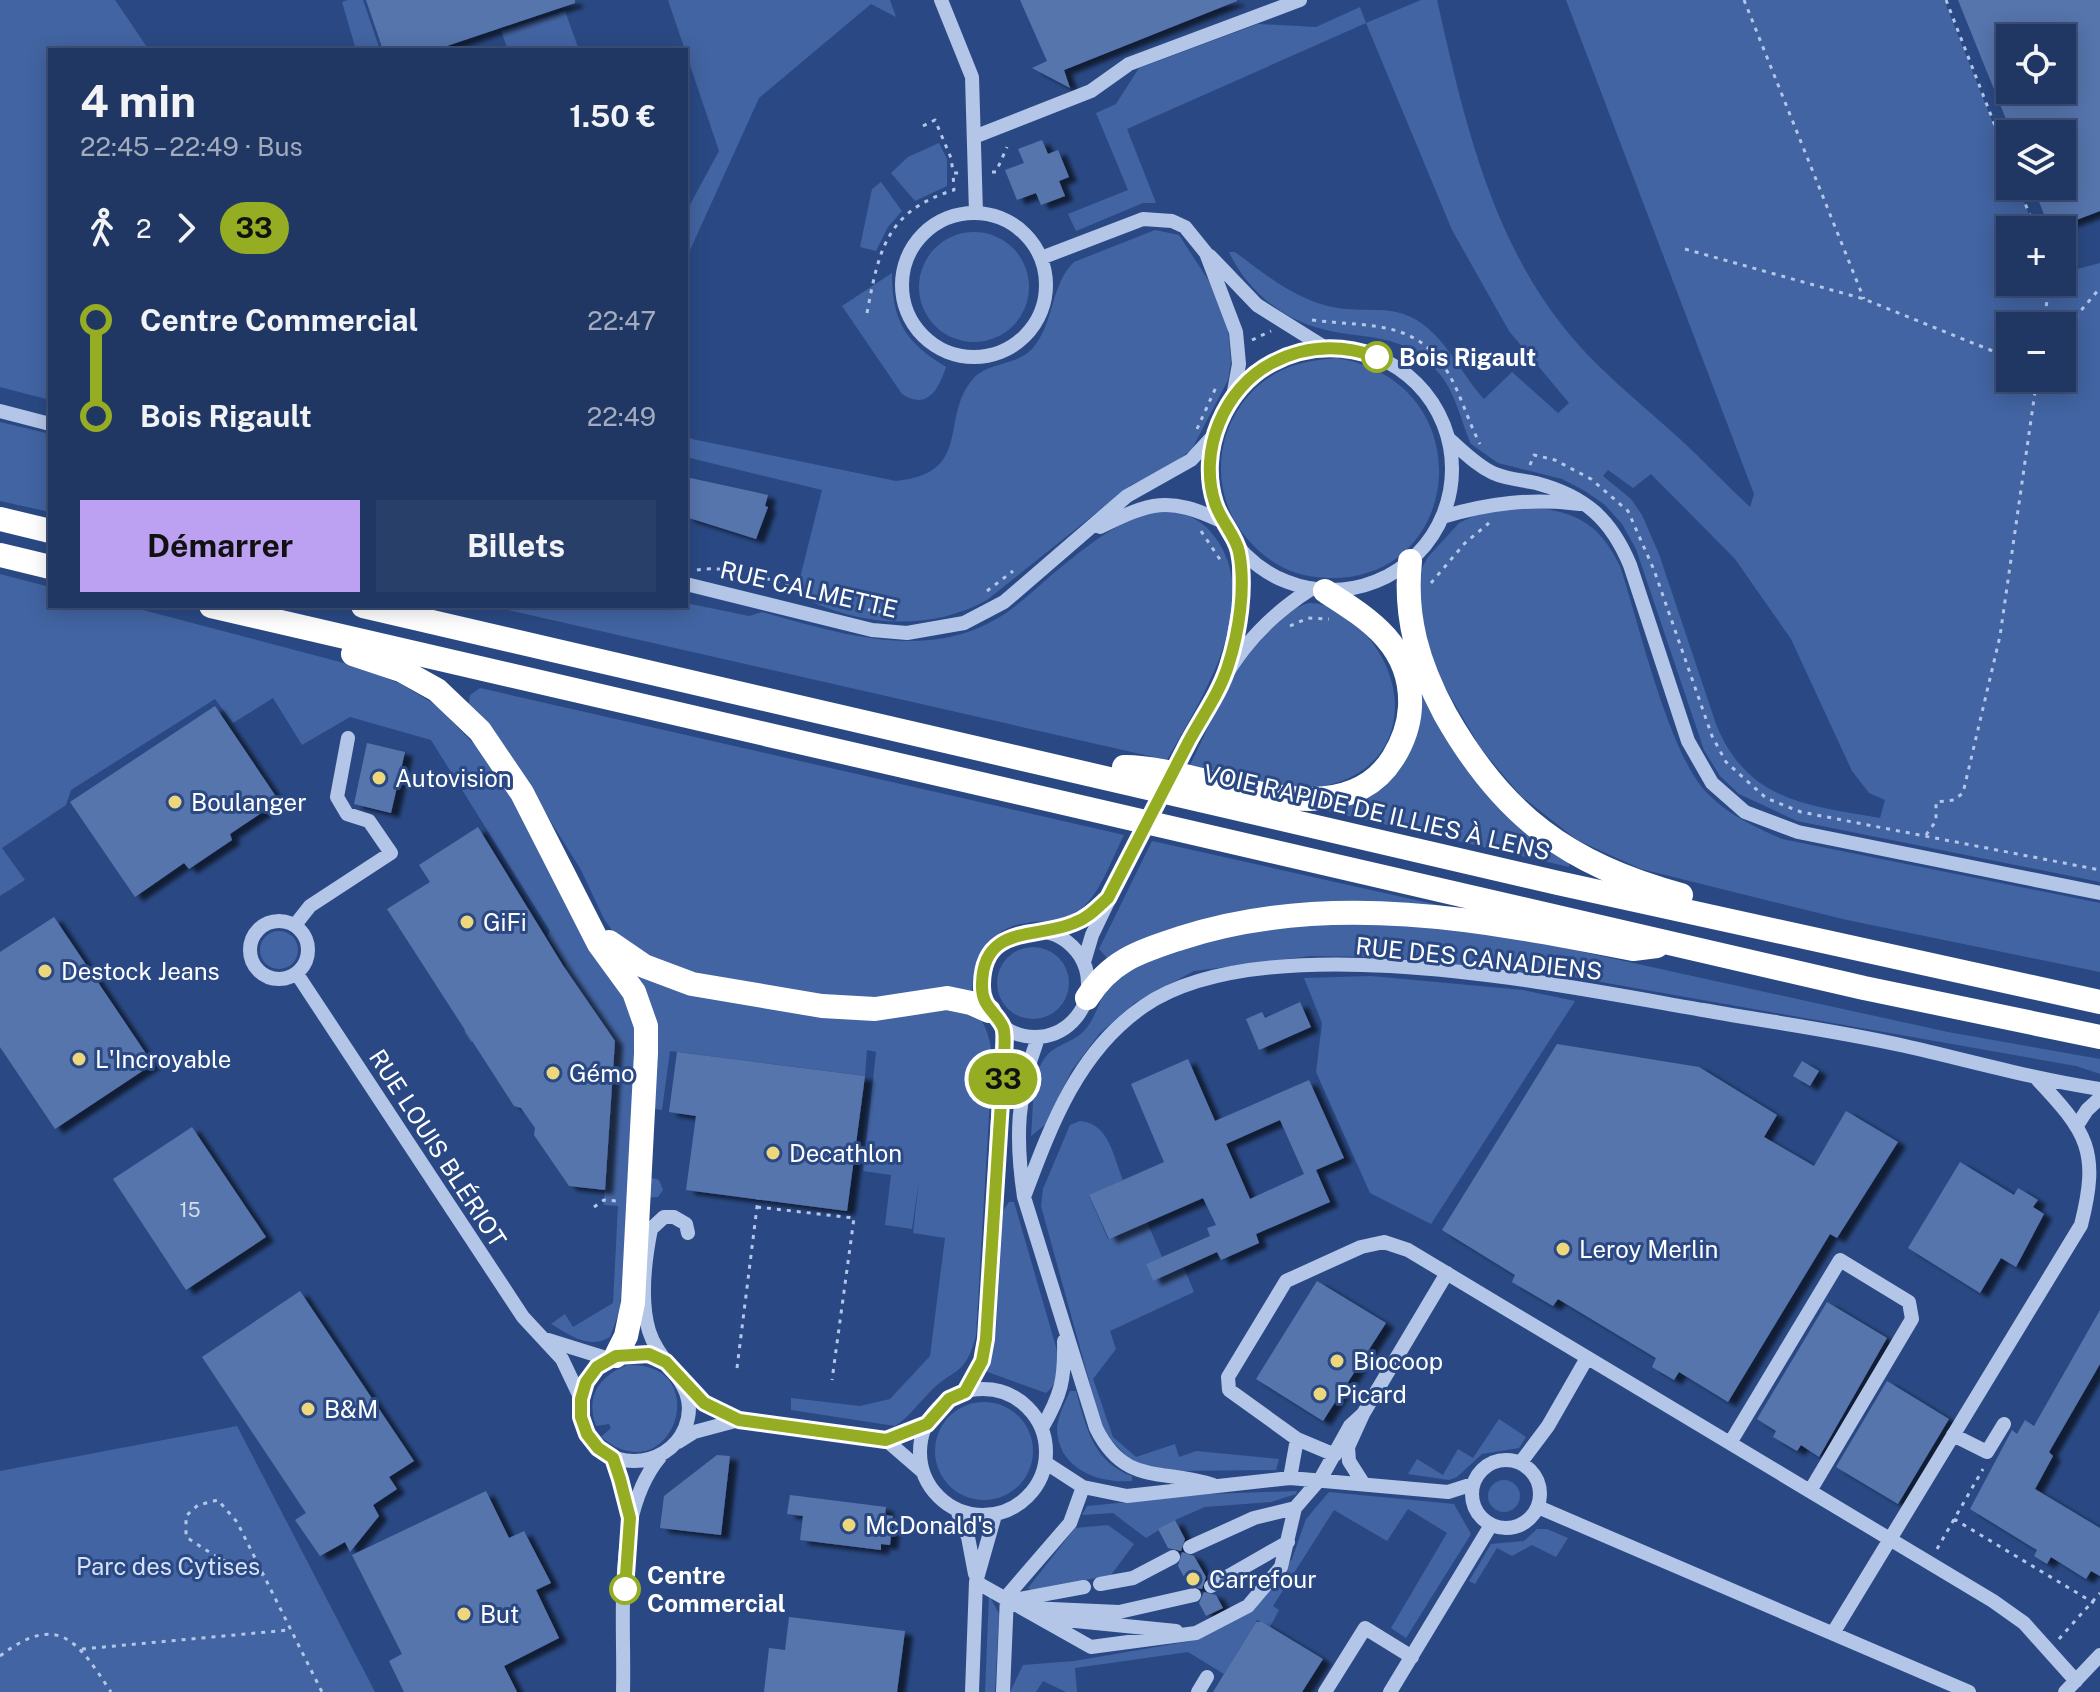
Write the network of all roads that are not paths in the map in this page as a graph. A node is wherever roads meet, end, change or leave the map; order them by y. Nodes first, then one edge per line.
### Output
1 (941, 0) edge
2 (1300, 0) edge
3 (974, 137) junction
4 (976, 213) junction
5 (1206, 253) junction
6 (1041, 258) junction
7 (1324, 348) junction
8 (1233, 397) junction
9 (0, 411) edge
10 (48, 423) edge
11 (1215, 434) junction
12 (1449, 439) junction
13 (1585, 505) junction
14 (1442, 517) junction
15 (0, 519) edge
16 (1221, 521) junction
17 (48, 531) edge
18 (1085, 534) junction
19 (1239, 549) junction
20 (0, 555) edge
21 (1410, 561) junction
22 (48, 567) edge
23 (688, 584) edge
24 (1318, 590) junction
25 (220, 608) edge
26 (372, 608) edge
27 (302, 627) junction
28 (1228, 668) junction
29 (348, 738) dead end
30 (1086, 774) junction
31 (2100, 893) edge
32 (1108, 898) junction
33 (1711, 917) junction
34 (591, 923) junction
35 (295, 925) junction
36 (1047, 932) junction
37 (1681, 943) junction
38 (1084, 962) junction
39 (297, 974) junction
40 (1087, 998) junction
41 (2100, 1002) edge
42 (996, 1019) junction
43 (2100, 1037) edge
44 (1038, 1038) junction
45 (2037, 1079) junction
46 (2100, 1089) edge
47 (2100, 1098) edge
48 (2078, 1124) junction
49 (1024, 1197) junction
50 (637, 1212) junction
51 (664, 1217) junction
52 (688, 1233) dead end
53 (1447, 1273) junction
54 (1063, 1324) junction
55 (548, 1340) junction
56 (612, 1357) junction
57 (1587, 1358) junction
58 (666, 1362) junction
59 (685, 1385) junction
60 (965, 1392) junction
61 (581, 1399) junction
62 (1363, 1414) junction
63 (739, 1420) junction
64 (927, 1424) junction
65 (2004, 1424) dead end
66 (1042, 1428) junction
67 (1953, 1435) junction
68 (1297, 1439) junction
69 (886, 1440) junction
70 (1730, 1443) junction
71 (675, 1444) junction
72 (662, 1455) junction
73 (1335, 1455) junction
74 (613, 1458) junction
75 (1521, 1462) junction
76 (1046, 1463) junction
77 (923, 1472) junction
78 (1290, 1478) junction
79 (1321, 1478) junction
80 (1363, 1483) junction
81 (1473, 1484) junction
82 (1213, 1485) junction
83 (1083, 1487) junction
84 (1810, 1491) junction
85 (1538, 1507) junction
86 (1295, 1508) junction
87 (957, 1510) junction
88 (995, 1515) junction
89 (630, 1518) junction
90 (1491, 1525) junction
91 (1889, 1539) junction
92 (1288, 1542) junction
93 (1190, 1547) dead end
94 (1173, 1557) dead end
95 (976, 1582) junction
96 (1100, 1584) dead end
97 (1211, 1586) dead end
98 (1084, 1587) dead end
99 (1194, 1595) dead end
100 (1016, 1601) junction
101 (1042, 1617) junction
102 (1196, 1633) junction
103 (1833, 1633) junction
104 (2100, 1655) edge
105 (1412, 1657) junction
106 (1207, 1677) dead end
107 (2076, 1681) junction
108 (623, 1692) edge
109 (972, 1692) edge
110 (1003, 1692) edge
111 (1198, 1692) edge
112 (1325, 1692) edge
113 (1390, 1692) edge
114 (1969, 1692) edge
115 (2065, 1692) edge

1 - 3 street
2 - 3 street
3 - 4 street
4 - 6 street
4 - 6 street
5 - 6 street
5 - 7 street
5 - 8 street
7 - 8 street
7 - 12 street
8 - 11 street
9 - 10 street
11 - 16 street
11 - 18 street, RUE CALMETTE
12 - 13 street
12 - 14 street
13 - 14 street
13 - 31 street
14 - 21 street
15 - 17 highway
16 - 18 street, RUE CALMETTE
16 - 19 street
18 - 23 street, RUE CALMETTE
19 - 24 street
19 - 28 street
20 - 22 highway
21 - 24 street
21 - 33 highway
24 - 28 street
24 - 30 highway
25 - 27 highway
26 - 30 highway, VOIE RAPIDE DE ILLIES À LENS
27 - 34 highway
27 - 37 highway
28 - 32 street, bridge
29 - 35 street
30 - 33 highway, VOIE RAPIDE DE ILLIES À LENS
32 - 36 street
32 - 38 street
33 - 41 highway, VOIE RAPIDE DE ILLIES À LENS
34 - 42 highway
34 - 50 highway
35 - 39 street
35 - 39 street
36 - 38 street
36 - 42 street
37 - 40 highway
37 - 43 highway
38 - 40 street
39 - 55 street, RUE LOUIS BLÉRIOT
40 - 44 street
42 - 44 street
42 - 60 street
44 - 49 street
45 - 46 street, RUE DES CANADIENS
45 - 48 street
45 - 49 street, RUE DES CANADIENS
47 - 48 street
48 - 67 street
49 - 54 street
50 - 51 street
50 - 56 highway
51 - 52 street
51 - 58 street
53 - 57 street
53 - 62 street
53 - 68 street
54 - 66 street
54 - 82 street
55 - 56 street, RUE LOUIS BLÉRIOT
55 - 61 street, RUE LOUIS BLÉRIOT
56 - 58 street
56 - 61 street
57 - 70 street
57 - 75 street
58 - 59 street
59 - 63 street
59 - 71 street
60 - 64 street
60 - 66 street
61 - 74 street
62 - 73 street
62 - 80 street
63 - 69 street
63 - 71 street
64 - 69 street
64 - 77 street
65 - 67 street
66 - 76 street
67 - 91 street
68 - 73 street
68 - 78 street
69 - 77 street
70 - 84 street
70 - 84 street
71 - 72 street
72 - 74 street
72 - 89 street
73 - 79 street
74 - 89 street
75 - 81 street
75 - 85 street
76 - 83 street
76 - 88 street
77 - 87 street
78 - 79 street
78 - 82 street
79 - 80 street
79 - 86 street
80 - 81 street
81 - 90 street
82 - 83 street
83 - 100 street
84 - 91 street
85 - 90 street
85 - 103 street
86 - 92 street
86 - 93 street
87 - 88 street
87 - 95 street
88 - 95 street
89 - 108 street
90 - 105 street
91 - 103 street
91 - 107 street
92 - 97 street
92 - 102 street
94 - 96 street
95 - 100 street
95 - 109 street
98 - 100 street
99 - 100 street
100 - 101 street
100 - 110 street
101 - 102 street
101 - 102 street
103 - 114 street
104 - 107 street
105 - 112 street
105 - 113 street
106 - 111 street
107 - 115 street

